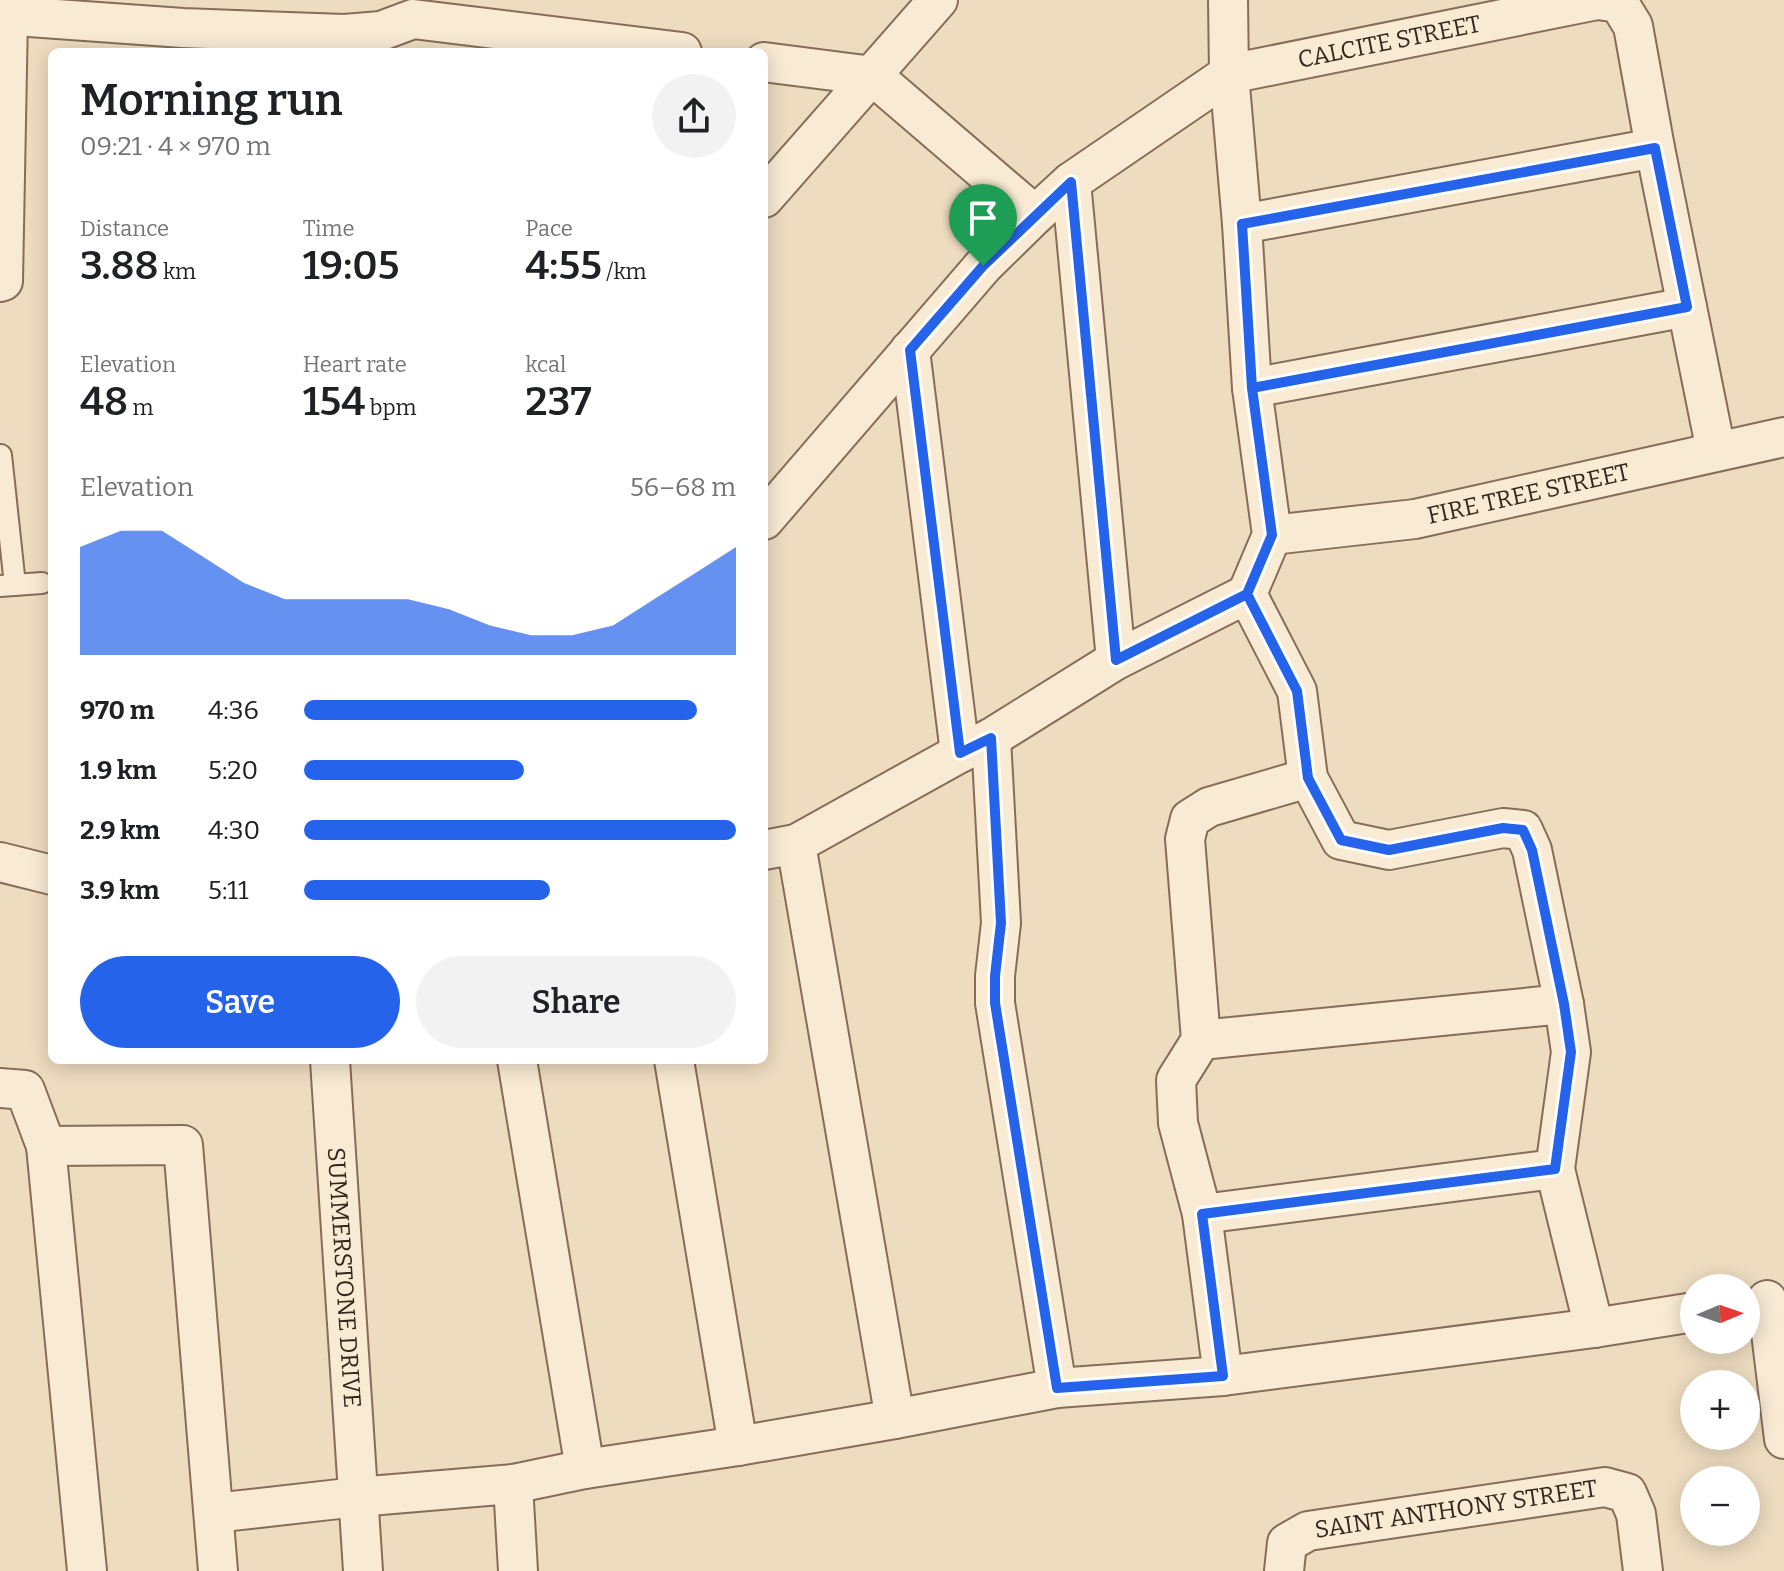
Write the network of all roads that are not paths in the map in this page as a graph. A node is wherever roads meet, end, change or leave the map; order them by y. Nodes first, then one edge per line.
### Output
1 (938, 0) edge
2 (1228, 0) edge
3 (1597, 0) edge
4 (414, 10) edge
5 (4, 15) edge
6 (183, 40) edge
7 (656, 48) edge
8 (768, 63) edge
9 (1229, 74) junction
10 (873, 76) junction
11 (1655, 148) junction
12 (1071, 182) junction
13 (768, 194) edge
14 (1035, 215) junction
15 (1242, 224) junction
16 (0, 282) edge
17 (1687, 307) junction
18 (910, 350) junction
19 (1252, 388) junction
20 (1784, 437) edge
21 (1716, 451) junction
22 (1, 455) edge
23 (768, 515) edge
24 (1272, 535) junction
25 (42, 583) dead end
26 (7, 585) edge
27 (1247, 594) junction
28 (1116, 660) junction
29 (976, 746) junction
30 (1308, 778) junction
31 (780, 847) edge
32 (0, 862) edge
33 (48, 874) edge
34 (1564, 1004) junction
35 (1201, 1040) junction
36 (330, 1064) edge
37 (518, 1064) edge
38 (675, 1064) edge
39 (0, 1088) edge
40 (46, 1146) junction
41 (1555, 1169) junction
42 (1202, 1214) junction
43 (1766, 1300) edge
44 (1680, 1314) edge
45 (1594, 1328) junction
46 (1223, 1376) junction
47 (1057, 1388) junction
48 (895, 1419) junction
49 (1784, 1439) edge
50 (738, 1446) junction
51 (585, 1469) junction
52 (513, 1484) junction
53 (357, 1497) junction
54 (214, 1513) junction
55 (1286, 1557) edge
56 (87, 1571) edge
57 (218, 1571) edge
58 (363, 1571) edge
59 (518, 1571) edge
60 (1643, 1571) edge

1 - 10 street
2 - 9 street
3 - 9 street, CALCITE STREET
3 - 11 street, CALCITE STREET
4 - 6 street
4 - 7 street
5 - 6 street
5 - 16 street
8 - 10 street
9 - 12 street
9 - 15 street
10 - 13 street
10 - 14 street
11 - 15 street
11 - 17 street, CALCITE STREET
12 - 14 street
12 - 28 street
14 - 18 street
15 - 19 street
17 - 19 street
17 - 21 street, CALCITE STREET
18 - 23 street
18 - 29 street
19 - 24 street
20 - 21 street, FIRE TREE STREET
21 - 24 street, FIRE TREE STREET
22 - 26 lane
24 - 27 street
25 - 26 lane
27 - 28 street
27 - 30 street
28 - 29 street
29 - 31 street
29 - 47 street
30 - 34 street
30 - 35 street
31 - 48 street
32 - 33 street
34 - 35 street
34 - 41 street
35 - 42 street
36 - 53 street, SUMMERSTONE DRIVE
37 - 51 street
38 - 50 street
39 - 40 street
40 - 54 street
40 - 56 street
41 - 42 street
41 - 45 street
42 - 46 street
43 - 49 street
44 - 45 street
45 - 46 street
46 - 47 street
47 - 48 street
48 - 50 street
50 - 51 street
51 - 52 street
52 - 53 street
52 - 59 street
53 - 54 street
53 - 58 street, SUMMERSTONE DRIVE
54 - 57 street
55 - 60 street, SAINT ANTHONY STREET

